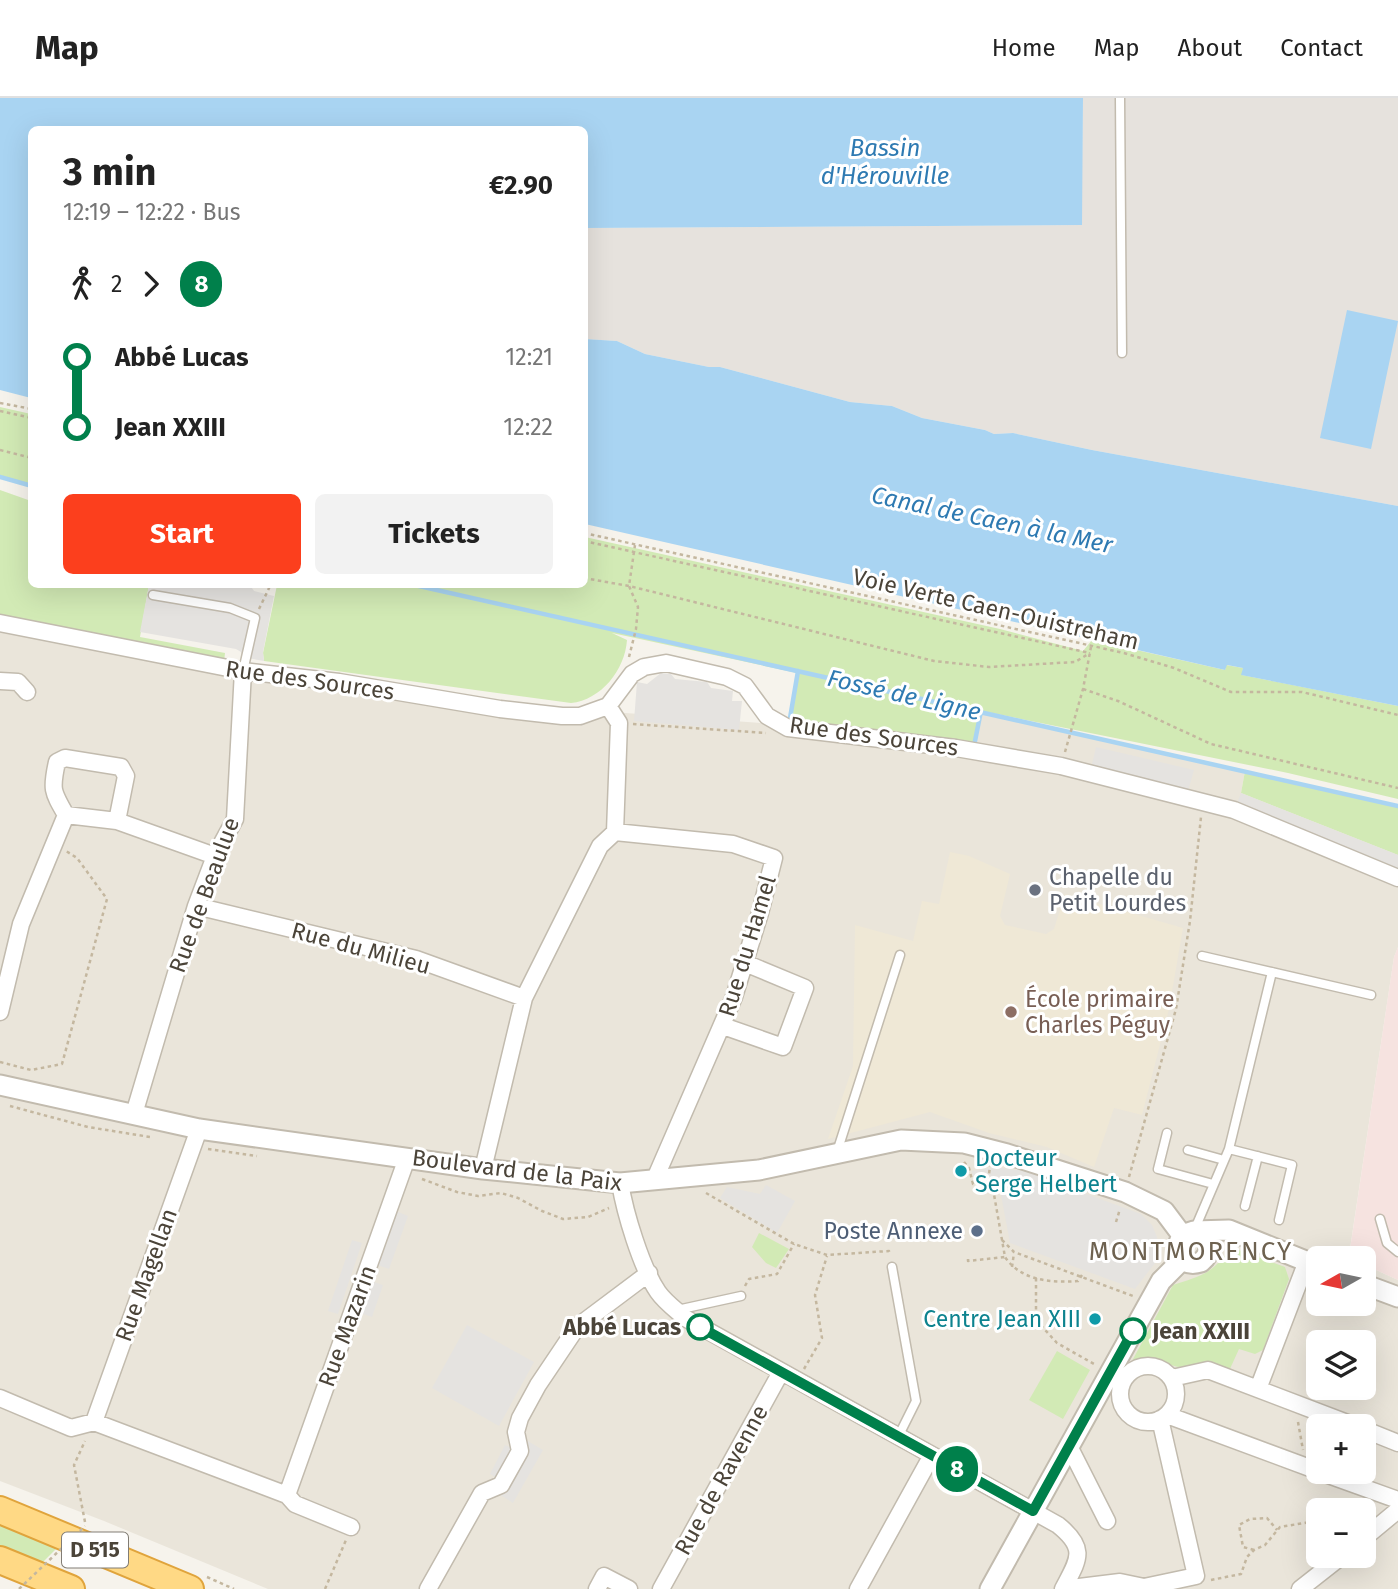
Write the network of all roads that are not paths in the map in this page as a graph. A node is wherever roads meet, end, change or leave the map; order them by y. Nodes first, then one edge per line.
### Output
1 (1120, 98) edge
2 (1122, 353) dead end
3 (153, 595) dead end
4 (0, 623) edge
5 (243, 671) junction
6 (0, 681) edge
7 (27, 692) dead end
8 (608, 706) junction
9 (66, 815) junction
10 (117, 821) junction
11 (615, 832) junction
12 (215, 856) junction
13 (1398, 878) edge
14 (196, 906) junction
15 (900, 955) dead end
16 (1202, 956) dead end
17 (746, 963) junction
18 (1272, 972) junction
19 (1371, 995) dead end
20 (524, 998) junction
21 (0, 1012) edge
22 (723, 1026) junction
23 (0, 1085) edge
24 (134, 1114) junction
25 (199, 1129) junction
26 (1167, 1133) dead end
27 (1229, 1149) junction
28 (1188, 1150) dead end
29 (837, 1153) junction
30 (1258, 1156) junction
31 (407, 1158) junction
32 (1224, 1160) junction
33 (483, 1169) junction
34 (654, 1181) junction
35 (620, 1183) junction
36 (1213, 1184) junction
37 (1245, 1206) dead end
38 (1380, 1219) dead end
39 (1279, 1220) dead end
40 (1192, 1233) junction
41 (1251, 1241) junction
42 (1210, 1249) junction
43 (1398, 1252) edge
44 (1182, 1260) junction
45 (1306, 1261) edge
46 (892, 1267) road end
47 (649, 1273) junction
48 (1306, 1277) edge
49 (1376, 1288) edge
50 (740, 1296) road end
51 (1398, 1297) edge
52 (677, 1310) junction
53 (781, 1371) junction
54 (1172, 1378) junction
55 (1258, 1389) junction
56 (0, 1398) edge
57 (1324, 1414) edge
58 (1163, 1417) junction
59 (94, 1422) junction
60 (1376, 1434) edge
61 (898, 1437) junction
62 (1398, 1443) edge
63 (1069, 1446) junction
64 (932, 1455) junction
65 (1306, 1467) edge
66 (1354, 1484) edge
67 (287, 1495) junction
68 (1398, 1500) edge
69 (0, 1510) edge
70 (1398, 1510) edge
71 (1033, 1511) junction
72 (1107, 1521) dead end
73 (351, 1527) road end
74 (1376, 1528) edge
75 (0, 1560) edge
76 (1327, 1568) edge
77 (1197, 1583) edge
78 (71, 1589) edge
79 (190, 1589) edge
80 (428, 1589) edge
81 (597, 1589) edge
82 (629, 1589) edge
83 (662, 1589) edge
84 (858, 1589) edge
85 (990, 1589) edge
86 (1063, 1589) edge
87 (1300, 1589) edge

1 - 2 lane
3 - 5 lane
4 - 5 street, Rue des Sources
5 - 8 street, Rue des Sources
5 - 12 street, Rue de Beaulue
6 - 7 street
8 - 11 street
8 - 13 street, Rue des Sources
9 - 10 street
9 - 10 street
9 - 21 street
10 - 12 street
11 - 17 street, Rue du Hamel
11 - 20 street
12 - 14 street, Rue de Beaulue
14 - 20 street, Rue du Milieu
14 - 24 street, Rue de Beaulue
15 - 29 lane
16 - 18 lane
17 - 22 street, Rue du Hamel
17 - 22 street
18 - 19 lane
18 - 27 lane
20 - 33 street
22 - 34 street, Rue du Hamel
23 - 24 street, Boulevard de la Paix
24 - 25 street, Boulevard de la Paix
25 - 31 street, Boulevard de la Paix
25 - 59 street, Rue Magellan
26 - 36 lane
27 - 30 lane
27 - 32 lane
28 - 32 lane
29 - 34 street, Boulevard de la Paix
29 - 40 street, Boulevard de la Paix
30 - 37 lane
30 - 39 lane
31 - 33 street, Boulevard de la Paix
31 - 67 street, Rue Mazarin
32 - 36 lane
33 - 35 street, Boulevard de la Paix
34 - 35 street, Boulevard de la Paix
35 - 47 street
36 - 40 lane
38 - 43 lane
40 - 41 street
40 - 42 street
40 - 44 street
41 - 42 street
41 - 45 street
42 - 44 street
44 - 63 street
46 - 61 lane
47 - 52 street
47 - 80 street
48 - 55 street
49 - 51 street
50 - 52 lane
52 - 53 street
53 - 61 street
53 - 83 street, Rue de Ravenne
54 - 55 street
54 - 58 street
54 - 58 street
55 - 57 street
56 - 59 street
58 - 65 street
58 - 77 street
59 - 67 street
60 - 62 street
61 - 64 street
63 - 71 street
63 - 72 street
64 - 71 street
64 - 84 street
66 - 68 street
67 - 73 street
69 - 79 highway, D 515
70 - 74 street
71 - 85 street
71 - 86 street
75 - 78 highway, D 515
76 - 87 street
77 - 86 street
81 - 82 street

